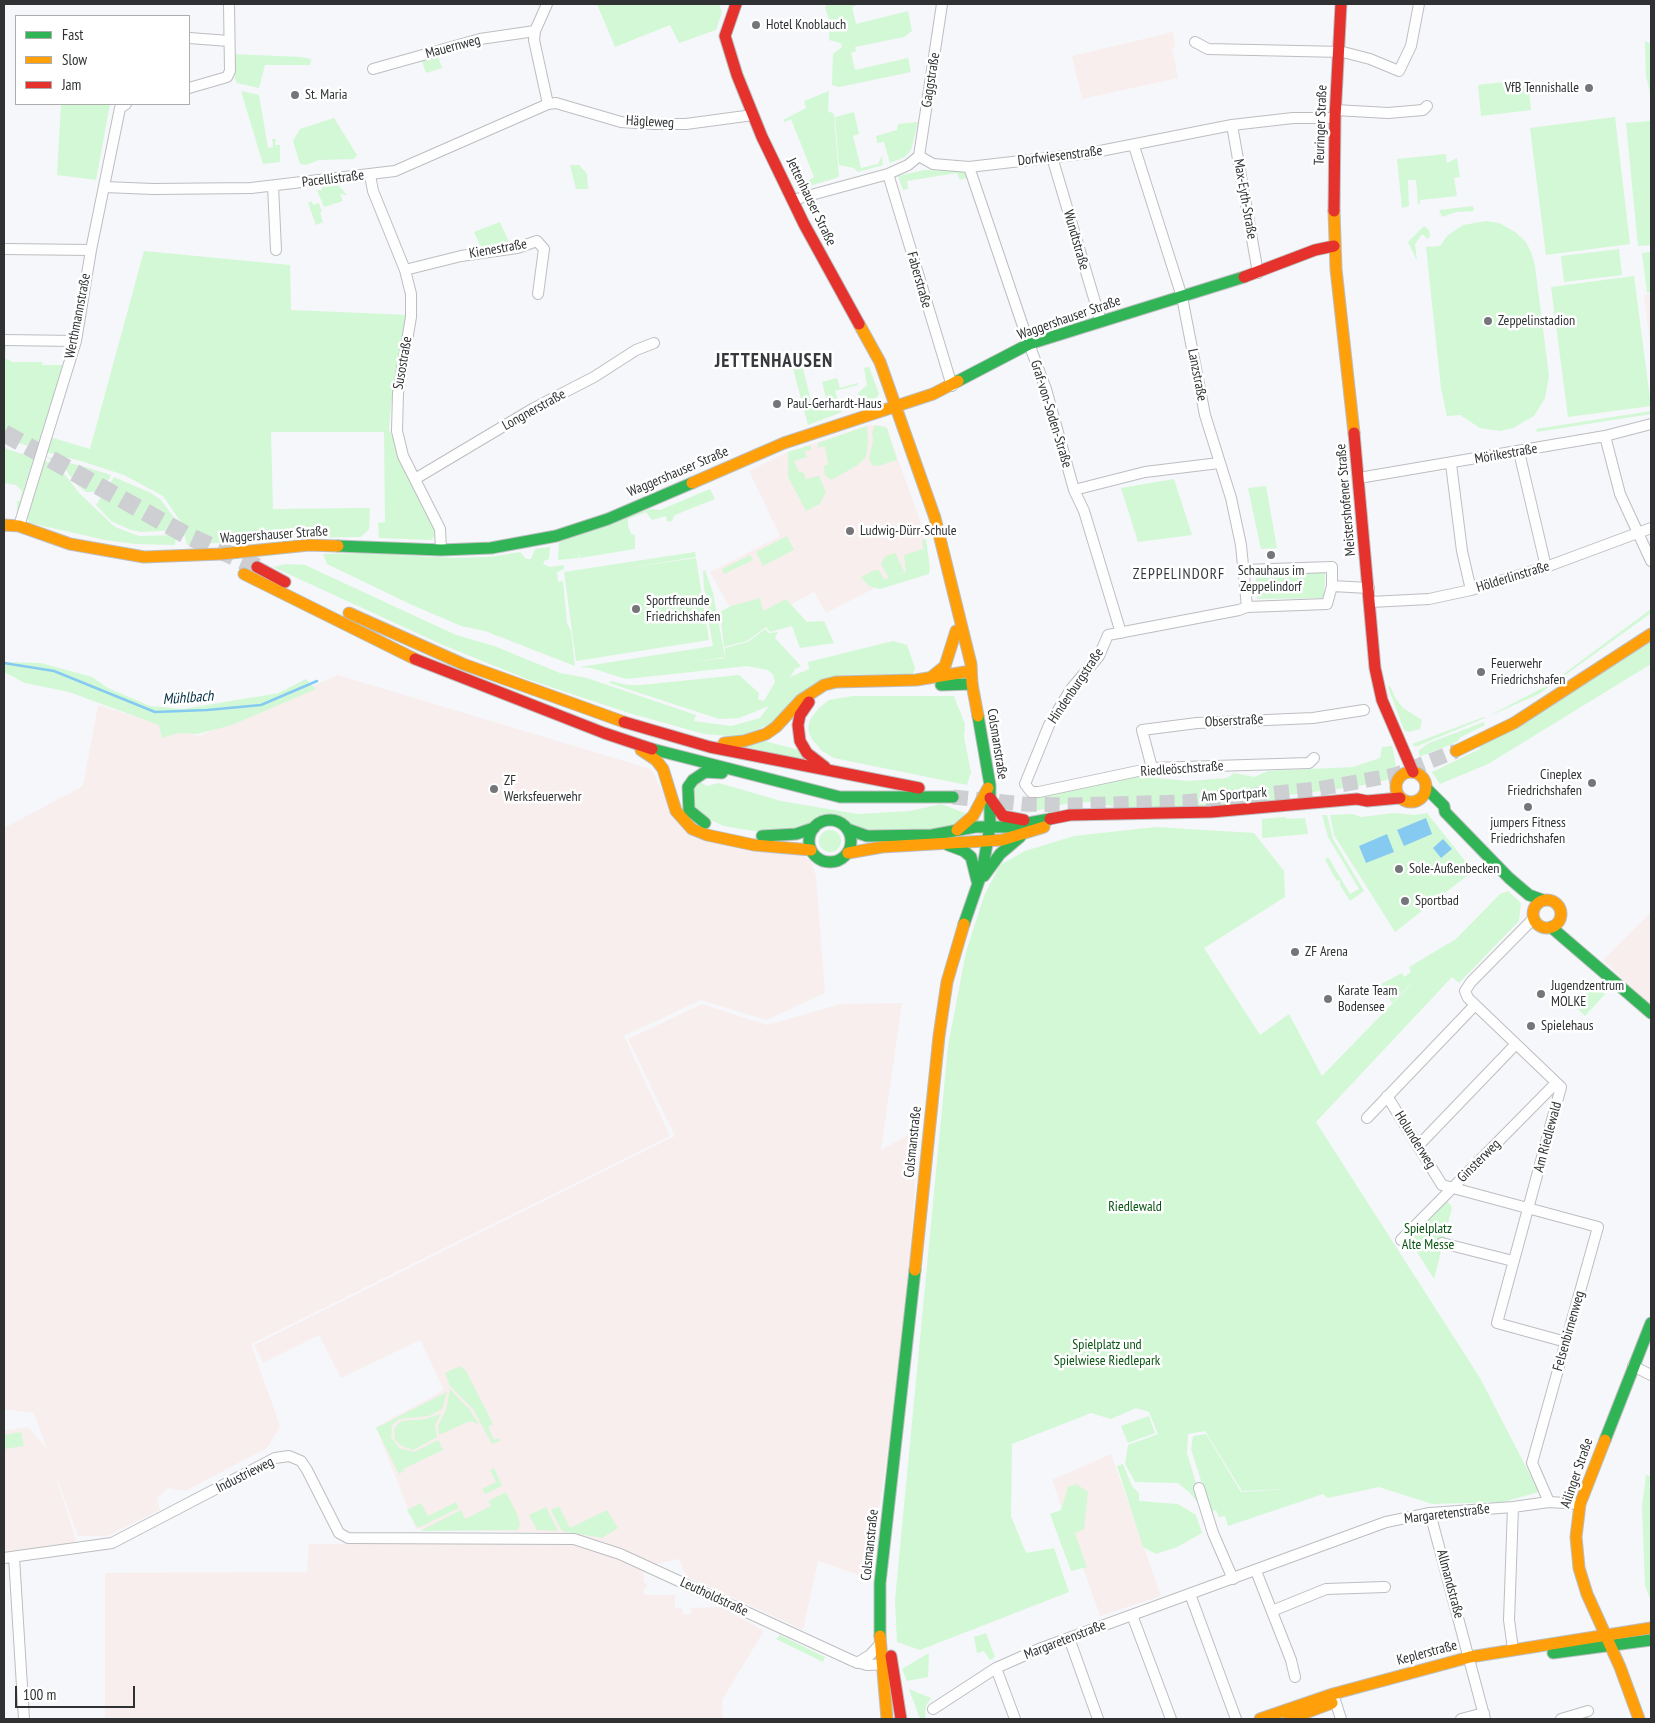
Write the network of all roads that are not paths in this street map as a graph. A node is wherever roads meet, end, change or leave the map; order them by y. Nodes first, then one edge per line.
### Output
1 (229, 4) edge
2 (547, 4) edge
3 (736, 4) edge
4 (942, 4) edge
5 (1341, 4) edge
6 (1419, 4) edge
7 (535, 31) junction
8 (190, 38) edge
9 (229, 41) junction
10 (1195, 42) dead end
11 (1338, 51) junction
12 (373, 69) dead end
13 (190, 88) edge
14 (548, 104) junction
15 (124, 105) edge
16 (1427, 106) dead end
17 (1335, 114) junction
18 (753, 115) junction
19 (1232, 125) junction
20 (1134, 146) junction
21 (918, 156) junction
22 (1052, 157) junction
23 (969, 167) junction
24 (888, 174) junction
25 (370, 175) junction
26 (274, 186) junction
27 (105, 187) junction
28 (793, 200) junction
29 (1334, 246) junction
30 (4, 249) edge
31 (91, 250) junction
32 (276, 250) dead end
33 (405, 270) junction
34 (1258, 272) junction
35 (538, 294) dead end
36 (1182, 297) junction
37 (1101, 322) junction
38 (4, 340) edge
39 (76, 341) junction
40 (654, 343) dead end
41 (1029, 344) junction
42 (952, 386) junction
43 (894, 408) junction
44 (1651, 424) edge
45 (1605, 436) junction
46 (1519, 452) junction
47 (1219, 463) junction
48 (1451, 464) junction
49 (1359, 478) junction
50 (415, 479) junction
51 (1074, 490) junction
52 (4, 525) edge
53 (19, 526) junction
54 (1651, 528) edge
55 (1638, 535) junction
56 (942, 548) junction
57 (442, 550) junction
58 (1651, 561) edge
59 (257, 567) tunnel mouth
60 (1546, 567) junction
61 (1243, 570) junction
62 (244, 574) tunnel mouth
63 (1332, 586) junction
64 (1369, 588) junction
65 (1471, 590) junction
66 (1370, 602) junction
67 (1247, 607) junction
68 (956, 631) junction
69 (1120, 632) junction
70 (1651, 634) edge
71 (968, 671) junction
72 (928, 679) junction
73 (972, 684) junction
74 (1364, 710) dead end
75 (604, 733) junction
76 (697, 744) junction
77 (1456, 751) tunnel mouth
78 (1314, 758) dead end
79 (1152, 768) junction
80 (836, 772) junction
81 (1407, 773) junction
82 (754, 777) junction
83 (1025, 784) joint
84 (1395, 785) junction
85 (990, 791) junction
86 (1423, 793) junction
87 (1400, 798) junction
88 (1357, 799) junction
89 (1112, 814) junction
90 (1032, 823) junction
91 (990, 826) junction
92 (814, 828) junction
93 (847, 829) junction
94 (954, 832) junction
95 (1025, 834) junction
96 (988, 840) junction
97 (944, 843) junction
98 (811, 850) junction
99 (848, 852) junction
100 (977, 884) junction
101 (1521, 888) junction
102 (1543, 900) junction
103 (1535, 918) junction
104 (1555, 924) junction
105 (1475, 1005) junction
106 (1651, 1012) edge
107 (1514, 1044) junction
108 (1556, 1083) junction
109 (1387, 1096) junction
110 (1367, 1118) dead end
111 (1418, 1146) junction
112 (1453, 1188) junction
113 (1528, 1209) junction
114 (1401, 1240) dead end
115 (1442, 1243) dead end
116 (1513, 1261) junction
117 (1651, 1323) edge
118 (1566, 1342) junction
119 (1633, 1366) junction
120 (1651, 1375) edge
121 (1199, 1488) dead end
122 (1549, 1502) junction
123 (1580, 1504) junction
124 (1513, 1507) junction
125 (1430, 1513) junction
126 (533, 1538) joint
127 (9, 1558) edge
128 (1256, 1571) junction
129 (1233, 1579) junction
130 (1385, 1587) dead end
131 (1190, 1594) junction
132 (880, 1610) junction
133 (1272, 1612) junction
134 (1132, 1615) junction
135 (1651, 1628) edge
136 (1606, 1636) junction
137 (1068, 1638) junction
138 (1651, 1640) edge
139 (880, 1644) junction
140 (1611, 1647) junction
141 (1513, 1649) junction
142 (1471, 1661) junction
143 (857, 1663) junction
144 (888, 1665) junction
145 (996, 1668) junction
146 (1295, 1677) dead end
147 (1334, 1698) junction
148 (933, 1709) dead end
149 (1588, 1711) dead end
150 (1485, 1716) edge
151 (24, 1719) edge
152 (887, 1719) edge
153 (901, 1719) edge
154 (1015, 1719) edge
155 (1098, 1719) edge
156 (1171, 1719) edge
157 (1236, 1719) edge
158 (1260, 1719) edge
159 (1288, 1719) edge
160 (1341, 1719) edge
161 (1462, 1719) edge
162 (1561, 1719) edge
163 (1639, 1719) edge

1 - 9 street
2 - 7 street
3 - 18 main road, Jettenhauser Straße
4 - 21 street, Gaggstraße
5 - 11 main road, Teuringer Straße
6 - 11 street
7 - 12 street, Mauernweg
7 - 14 street
8 - 9 street
9 - 13 street
10 - 11 street
11 - 17 main road, Teuringer Straße
14 - 18 street, Hägleweg
14 - 25 street, Pacellistraße
15 - 27 street, Werthmannstraße
16 - 17 street, Dorfwiesenstraße
17 - 19 street, Dorfwiesenstraße
17 - 29 main road, Teuringer Straße
18 - 28 main road, Jettenhauser Straße
19 - 20 street, Dorfwiesenstraße
19 - 34 street, Max-Eyth-Straße
20 - 22 street, Dorfwiesenstraße
20 - 36 street, Lanzstraße
21 - 23 street, Dorfwiesenstraße
21 - 24 street
22 - 23 street, Dorfwiesenstraße
22 - 37 street, Wundtstraße
23 - 41 street, Graf-von-Soden-Straße
24 - 28 street
24 - 42 street, Faberstraße
25 - 26 street, Pacellistraße
25 - 33 street, Susostraße
26 - 27 street, Pacellistraße
26 - 32 street
27 - 31 street, Werthmannstraße
28 - 43 main road, Jettenhauser Straße
29 - 34 main road, Waggershauser Straße
29 - 49 main road, Meistershofener Straße
30 - 31 street
31 - 39 street, Werthmannstraße
33 - 35 street, Kienestraße
33 - 50 street, Susostraße
34 - 36 main road, Waggershauser Straße
36 - 37 main road, Waggershauser Straße
36 - 47 street, Lanzstraße
37 - 41 main road, Waggershauser Straße
38 - 39 street
39 - 53 street, Werthmannstraße
40 - 50 street, Longnerstraße
41 - 42 main road, Waggershauser Straße
41 - 51 street, Graf-von-Soden-Straße
42 - 43 main road, Waggershauser Straße
43 - 56 main road, Colsmanstraße
43 - 57 main road, Waggershauser Straße
44 - 45 street, Mörikestraße
45 - 46 street, Mörikestraße
45 - 55 street
46 - 48 street, Mörikestraße
46 - 60 street
47 - 51 street
47 - 61 street, Lanzstraße
48 - 49 street, Mörikestraße
48 - 65 street
49 - 64 main road, Meistershofener Straße
50 - 57 street, Susostraße
51 - 69 street, Graf-von-Soden-Straße
52 - 53 main road, Waggershauser Straße
53 - 57 main road, Waggershauser Straße
54 - 55 street, Hölderlinstraße
55 - 58 street
55 - 60 street, Hölderlinstraße
56 - 68 main road, Colsmanstraße
56 - 71 main road, Colsmanstraße
59 - 76 main road
60 - 65 street, Hölderlinstraße
61 - 63 street
61 - 67 street, Lanzstraße
62 - 75 main road
63 - 64 street
63 - 67 street
64 - 66 main road, Meistershofener Straße
65 - 66 street, Hölderlinstraße
66 - 81 main road, Meistershofener Straße
67 - 69 street
68 - 71 main road, Colsmanstraße
68 - 72 main road
69 - 83 street, Hindenburgstraße
70 - 77 main road
71 - 72 main road
71 - 73 main road, Colsmanstraße
72 - 76 main road
73 - 80 main road
73 - 85 main road, Colsmanstraße
74 - 79 street, Obserstraße
75 - 82 main road
75 - 98 main road
76 - 80 main road
78 - 79 street, Riedleöschstraße
79 - 83 street, Riedleöschstraße
80 - 82 main road
81 - 84 main road
81 - 86 main road, Meistershofener Straße
82 - 92 main road
84 - 87 main road
84 - 88 main road, Am Sportpark
85 - 90 main road
85 - 91 main road, Colsmanstraße
85 - 94 main road
86 - 87 main road
86 - 101 main road, Meistershofener Straße
87 - 88 main road, Am Sportpark
88 - 89 main road, Am Sportpark
89 - 90 main road, Am Sportpark
89 - 95 main road, Am Sportpark
90 - 91 main road, Am Sportpark
91 - 94 main road, Am Sportpark
91 - 96 main road, Colsmanstraße
92 - 93 main road
92 - 98 main road
93 - 94 main road, Am Sportpark
93 - 99 main road
95 - 96 main road, Am Sportpark
95 - 100 main road
96 - 97 main road, Am Sportpark
96 - 100 main road, Colsmanstraße
97 - 99 main road, Am Sportpark
97 - 100 main road
98 - 99 main road
100 - 132 main road, Colsmanstraße
101 - 102 main road, Meistershofener Straße
101 - 103 main road, Meistershofener Straße
102 - 103 main road
102 - 104 main road
103 - 104 main road
103 - 105 street, Am Riedlewald
104 - 106 main road
105 - 107 street, Am Riedlewald
105 - 109 street, Holunderweg
107 - 108 street, Am Riedlewald
107 - 111 street
108 - 112 street, Ginsterweg
108 - 113 street, Am Riedlewald
109 - 110 street, Holunderweg
109 - 111 street, Holunderweg
111 - 112 street, Holunderweg
112 - 113 street, Holunderweg
112 - 114 street, Ginsterweg
113 - 116 street, Am Riedlewald
113 - 118 street, Felsenbirnenweg
115 - 116 street
116 - 118 street, Am Riedlewald
117 - 119 main road, Ailinger Straße
118 - 122 street, Felsenbirnenweg
119 - 120 street
119 - 123 main road, Ailinger Straße
121 - 129 street
122 - 123 street, Margaretenstraße
122 - 124 street, Margaretenstraße
123 - 136 main road, Ailinger Straße
124 - 125 street, Margaretenstraße
124 - 141 street
125 - 128 street, Margaretenstraße
125 - 142 street, Allmandstraße
126 - 127 street, Industrieweg
126 - 143 street, Leutholdstraße
127 - 151 street, Industrieweg
128 - 129 street, Margaretenstraße
128 - 133 street
129 - 131 street, Margaretenstraße
130 - 133 street
131 - 134 street, Margaretenstraße
131 - 157 street
132 - 139 main road, Colsmanstraße
132 - 144 main road, Colsmanstraße
133 - 146 street
134 - 137 street, Margaretenstraße
134 - 156 street
135 - 136 main road, Keplerstraße
136 - 140 main road, Ailinger Straße
136 - 141 main road, Keplerstraße
137 - 145 street, Margaretenstraße
137 - 155 street
138 - 140 main road, Keplerstraße
139 - 143 street
139 - 144 main road, Colsmanstraße
140 - 142 main road, Keplerstraße
140 - 163 main road, Ailinger Straße
141 - 142 main road, Keplerstraße
142 - 147 main road, Keplerstraße
142 - 150 street, Allmandstraße
143 - 144 street, Leutholdstraße
144 - 152 main road, Colsmanstraße
144 - 153 main road, Colsmanstraße
145 - 148 street, Margaretenstraße
145 - 154 street
147 - 158 main road, Keplerstraße
147 - 159 main road, Keplerstraße
147 - 160 street
149 - 162 street
150 - 161 street, Allmandstraße

